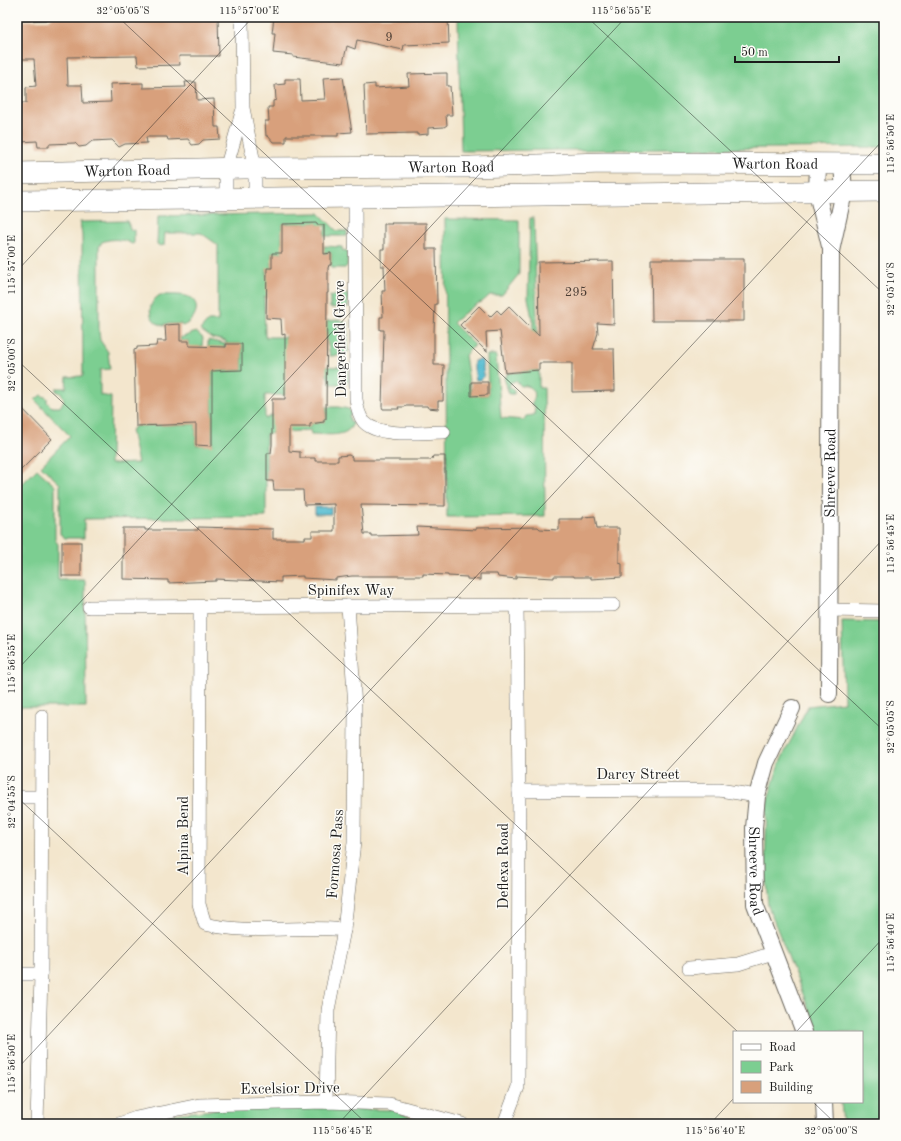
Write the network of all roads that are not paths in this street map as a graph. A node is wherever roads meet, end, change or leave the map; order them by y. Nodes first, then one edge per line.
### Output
1 (242, 17) edge
2 (242, 108) junction
3 (818, 164) junction
4 (842, 164) junction
5 (884, 164) edge
6 (471, 167) junction
7 (255, 168) junction
8 (226, 169) junction
9 (17, 173) edge
10 (884, 191) edge
11 (844, 192) junction
12 (817, 193) junction
13 (551, 195) junction
14 (355, 196) junction
15 (255, 197) junction
16 (226, 198) junction
17 (17, 201) edge
18 (831, 251) junction
19 (444, 432) dead end
20 (517, 605) junction
21 (613, 605) dead end
22 (348, 606) junction
23 (89, 607) dead end
24 (200, 607) junction
25 (828, 610) junction
26 (884, 611) edge
27 (829, 694) dead end
28 (792, 708) dead end
29 (42, 716) dead end
30 (519, 791) junction
31 (42, 796) junction
32 (757, 796) junction
33 (17, 797) edge
34 (344, 930) junction
35 (773, 953) junction
36 (689, 968) dead end
37 (17, 974) edge
38 (40, 974) junction
39 (804, 1031) edge
40 (326, 1102) junction
41 (824, 1103) edge
42 (37, 1124) edge
43 (119, 1124) edge
44 (462, 1124) edge
45 (504, 1124) edge
46 (825, 1124) edge

1 - 2 street
2 - 7 street
2 - 8 street
3 - 4 main road, Warton Road
3 - 6 main road, Warton Road
3 - 12 street, Shreeve Road
4 - 5 main road, Warton Road
4 - 11 street, Shreeve Road
6 - 7 main road, Warton Road
6 - 13 main road
7 - 8 main road, Warton Road
7 - 15 street
8 - 9 main road, Warton Road
8 - 16 street
10 - 11 main road, Warton Road
11 - 12 main road, Warton Road
11 - 18 street, Shreeve Road
12 - 13 main road, Warton Road
12 - 18 street, Shreeve Road
13 - 14 main road, Warton Road
14 - 15 main road, Warton Road
14 - 19 street, Dangerfield Grove
15 - 16 main road, Warton Road
16 - 17 main road, Warton Road
18 - 25 street, Shreeve Road
20 - 21 street, Spinifex Way
20 - 22 street, Spinifex Way
20 - 30 street, Deflexa Road
22 - 24 street, Spinifex Way
22 - 34 street, Formosa Pass
23 - 24 street, Spinifex Way
24 - 34 street, Alpina Bend
25 - 26 street
25 - 27 street, Shreeve Road
28 - 32 street, Shreeve Road
29 - 31 street
30 - 32 street, Darcy Street
30 - 45 street, Deflexa Road
31 - 33 street
31 - 38 street
32 - 35 street, Shreeve Road
34 - 40 street, Formosa Pass
35 - 36 street
35 - 39 street, Shreeve Road
37 - 38 street
38 - 42 street
40 - 43 street, Excelsior Drive
40 - 44 street, Excelsior Drive
41 - 46 street

